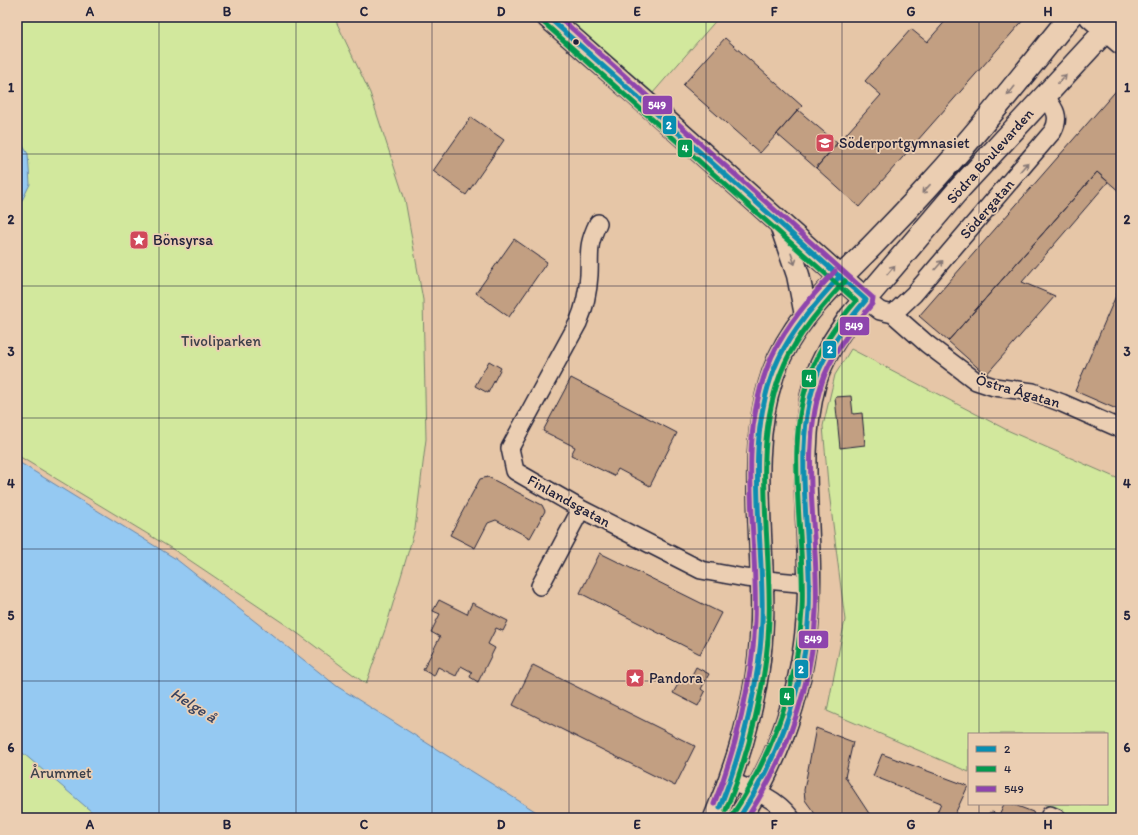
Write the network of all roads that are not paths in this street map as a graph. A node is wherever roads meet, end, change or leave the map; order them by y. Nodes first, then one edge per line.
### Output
1 (548, 17) edge
2 (1070, 17) edge
3 (1109, 27) edge
4 (1045, 96) junction
5 (780, 222) junction
6 (598, 223) dead end
7 (840, 276) junction
8 (866, 300) junction
9 (893, 314) junction
10 (806, 315) junction
11 (1121, 429) edge
12 (581, 509) junction
13 (762, 580) junction
14 (809, 584) junction
15 (540, 586) dead end
16 (728, 781) junction
17 (758, 792) junction
18 (715, 818) edge
19 (739, 818) edge
20 (791, 818) edge

1 - 5 main road
2 -> 7 main road, Södra Boulevarden
4 -> 3 main road, Södra Boulevarden
8 -> 4 main road, Södra Boulevarden
9 -> 4 street, Södergatan
5 - 7 main road
5 -> 10 main road
6 - 12 street, Finlandsgatan
7 - 8 main road
7 - 10 main road, Södra Boulevarden
8 - 9 street, Östra Ågatan
8 - 14 main road, Södra Boulevarden
9 - 11 street, Östra Ågatan
10 - 13 main road, Södra Boulevarden
12 - 13 street, Finlandsgatan
12 - 15 street
13 - 14 street, Finlandsgatan
13 - 16 main road, Södra Boulevarden
14 - 17 main road, Södra Boulevarden
16 - 17 street
16 - 18 main road, Södra Boulevarden
17 - 19 main road, Södra Boulevarden
17 - 20 street

